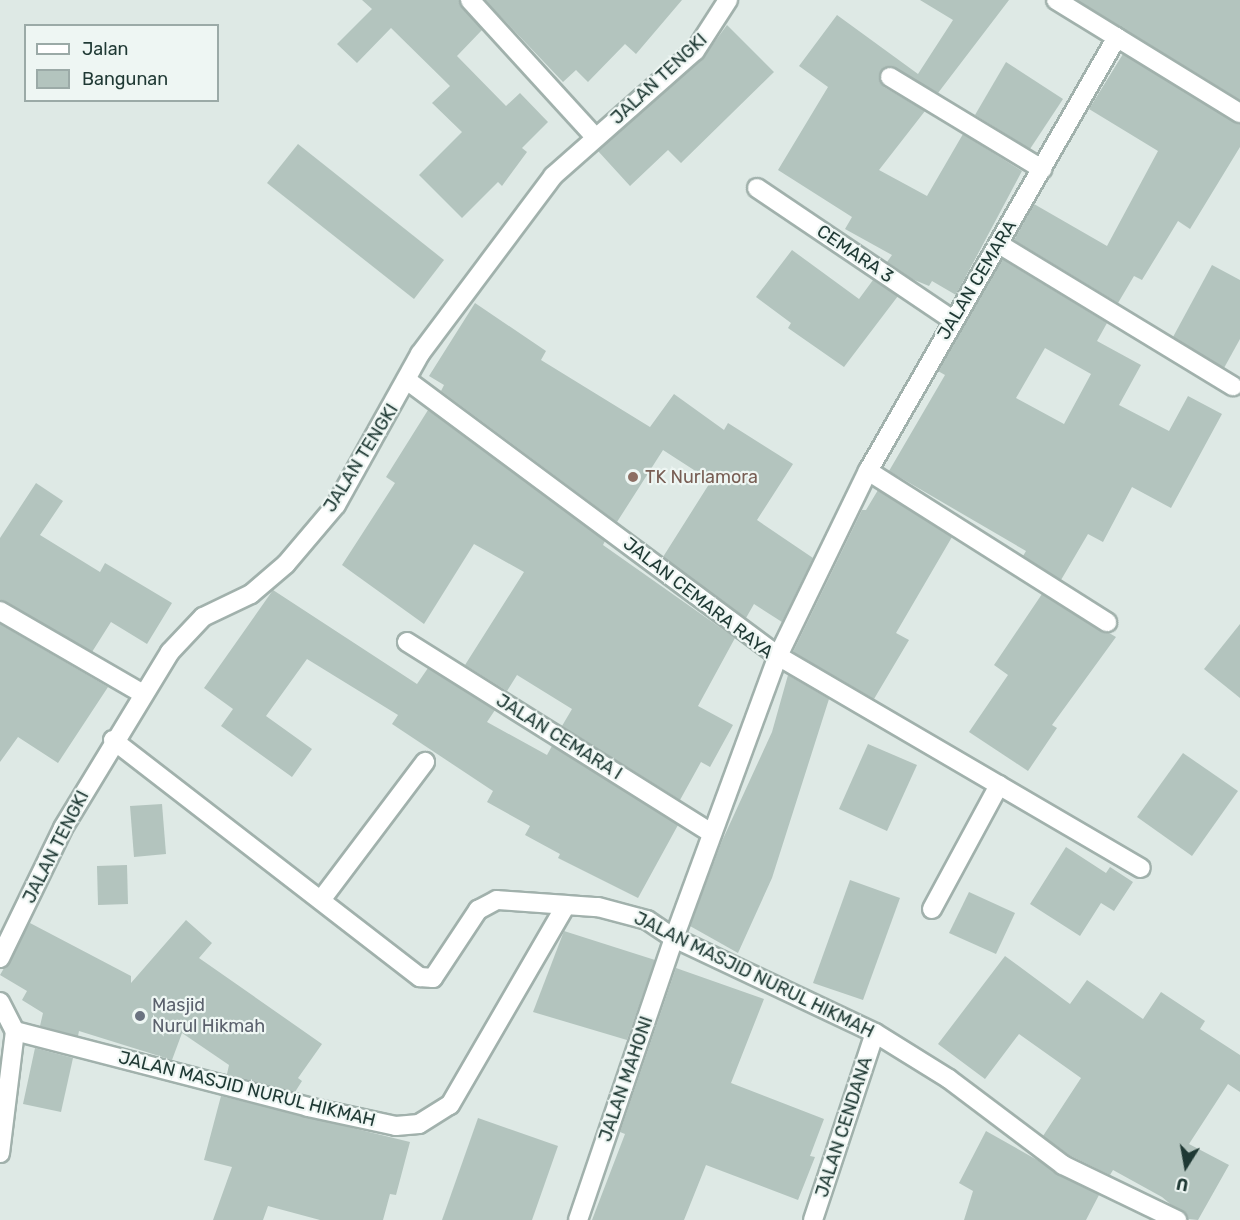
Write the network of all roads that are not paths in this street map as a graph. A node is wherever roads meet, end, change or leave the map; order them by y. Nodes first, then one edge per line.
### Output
1 (470, 0) edge
2 (728, 0) edge
3 (1056, 0) edge
4 (1117, 37) junction
5 (890, 77) dead end
6 (1240, 113) edge
7 (595, 137) junction
8 (1042, 169) junction
9 (758, 188) dead end
10 (999, 244) junction
11 (953, 320) junction
12 (408, 381) junction
13 (1233, 387) dead end
14 (868, 471) junction
15 (0, 611) edge
16 (1107, 622) dead end
17 (407, 642) dead end
18 (778, 656) junction
19 (143, 694) junction
20 (113, 740) junction
21 (425, 762) dead end
22 (999, 785) junction
23 (711, 833) junction
24 (1141, 868) dead end
25 (321, 900) junction
26 (566, 905) junction
27 (932, 909) dead end
28 (674, 938) junction
29 (0, 958) edge
30 (0, 1002) edge
31 (15, 1031) junction
32 (875, 1033) junction
33 (0, 1154) edge
34 (1144, 1214) edge
35 (578, 1220) edge
36 (813, 1220) edge
37 (1177, 1220) edge

1 - 7 street
2 - 7 street, JALAN TENGKI
3 - 4 street
4 - 6 street
4 - 8 street, JALAN CEMARA
5 - 8 street
7 - 12 street, JALAN TENGKI
8 - 10 street, JALAN CEMARA
9 - 11 street, CEMARA 3
10 - 11 street, JALAN CEMARA
10 - 13 street
11 - 14 street, JALAN CEMARA
12 - 18 street, JALAN CEMARA RAYA
12 - 19 street, JALAN TENGKI
14 - 16 street
14 - 18 street, JALAN CEMARA
15 - 19 street
17 - 23 street, JALAN CEMARA I
18 - 22 street
18 - 23 street, JALAN CEMARA RAYA
19 - 20 street, JALAN TENGKI
20 - 25 street
20 - 29 street, JALAN TENGKI
21 - 25 street
22 - 24 street
22 - 27 street
23 - 28 street, JALAN CEMARA RAYA
25 - 26 street
26 - 28 street, JALAN MASJID NURUL HIKMAH
26 - 31 street, JALAN MASJID NURUL HIKMAH
28 - 32 street, JALAN MASJID NURUL HIKMAH
28 - 35 street, JALAN MAHONI
30 - 31 street
31 - 33 street
32 - 34 street, JALAN MASJID NURUL HIKMAH
32 - 36 street, JALAN CENDANA
34 - 37 street, JALAN MASJID NURUL HIKMAH

